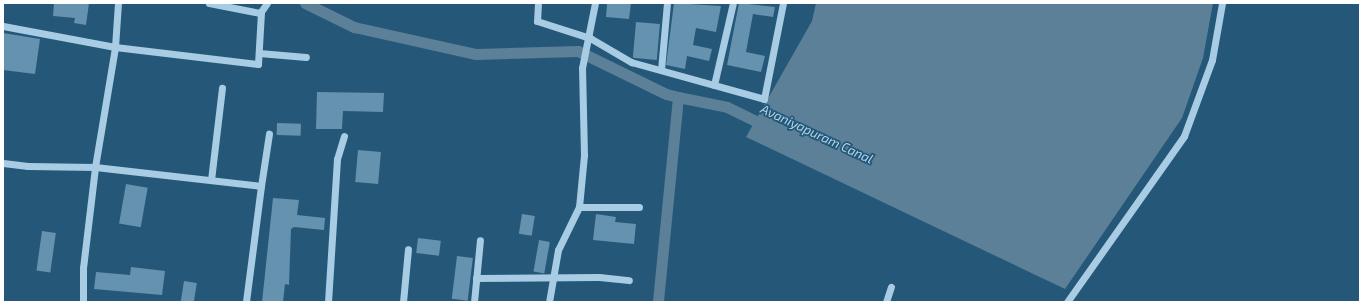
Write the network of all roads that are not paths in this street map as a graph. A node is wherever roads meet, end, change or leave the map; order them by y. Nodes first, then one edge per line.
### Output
1 (118, 3) edge
2 (210, 3) edge
3 (267, 3) edge
4 (538, 3) edge
5 (595, 3) edge
6 (667, 3) edge
7 (733, 3) edge
8 (783, 3) edge
9 (1222, 3) edge
10 (261, 12) junction
11 (3, 26) edge
12 (590, 38) junction
13 (115, 47) junction
14 (259, 53) junction
15 (306, 58) dead end
16 (661, 70) junction
17 (714, 85) junction
18 (222, 88) dead end
19 (269, 134) dead end
20 (344, 136) dead end
21 (3, 163) edge
22 (95, 167) junction
23 (211, 180) junction
24 (262, 186) junction
25 (579, 207) junction
26 (639, 208) dead end
27 (480, 240) dead end
28 (408, 249) dead end
29 (476, 278) junction
30 (553, 278) junction
31 (629, 280) dead end
32 (891, 287) dead end
33 (83, 302) edge
34 (246, 302) edge
35 (328, 302) edge
36 (403, 302) edge
37 (474, 302) edge
38 (549, 302) edge
39 (886, 302) edge
40 (1068, 302) edge

1 - 13 street
2 - 10 street
3 - 10 street
4 - 12 street
5 - 12 street
6 - 16 street
7 - 17 street
8 - 17 street
9 - 40 street
10 - 14 street
11 - 13 street
12 - 16 street
12 - 25 street
13 - 14 street
13 - 22 street
14 - 15 street
16 - 17 street
18 - 23 street
19 - 24 street
20 - 35 street
21 - 22 street
22 - 23 street
22 - 33 street
23 - 24 street
24 - 34 street
25 - 26 street
25 - 30 street
27 - 29 street
28 - 36 street
29 - 30 street
29 - 37 street
30 - 31 street
30 - 38 street
32 - 39 street

